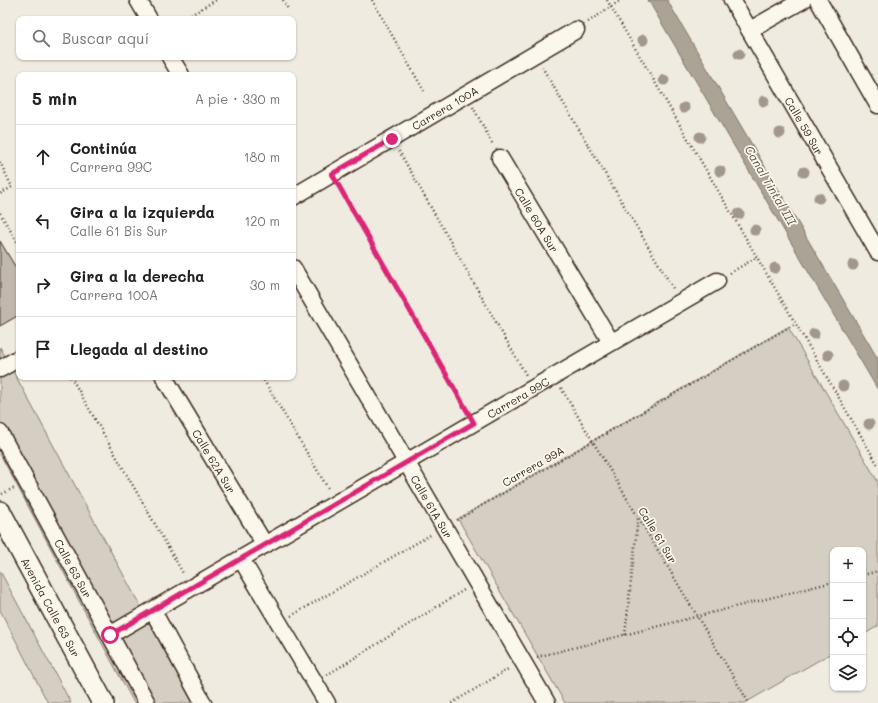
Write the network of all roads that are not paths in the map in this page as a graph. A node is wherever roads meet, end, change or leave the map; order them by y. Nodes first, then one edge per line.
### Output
1 (138, 0) edge
2 (732, 0) edge
3 (803, 0) edge
4 (818, 0) edge
5 (147, 16) edge
6 (576, 30) road end
7 (750, 30) junction
8 (172, 60) edge
9 (179, 72) edge
10 (878, 104) edge
11 (500, 158) road end
12 (296, 195) edge
13 (878, 252) edge
14 (296, 273) edge
15 (717, 280) road end
16 (611, 342) junction
17 (16, 360) edge
18 (0, 369) edge
19 (166, 380) edge
20 (0, 433) edge
21 (406, 462) junction
22 (0, 512) edge
23 (265, 545) junction
24 (241, 559) junction
25 (153, 611) junction
26 (110, 635) junction
27 (103, 703) edge
28 (147, 703) edge
29 (202, 703) edge
30 (326, 703) edge
31 (547, 703) edge

1 - 5 street
2 - 7 street, Calle 59 Sur
3 - 7 street
4 - 10 street
6 - 12 street, Carrera 100A
7 - 13 street, Calle 59 Sur
8 - 9 street
11 - 16 street, Calle 60A Sur
14 - 21 street, Calle 61A Sur
15 - 16 street, Carrera 99C
16 - 21 street, Carrera 99C
17 - 18 street
19 - 23 street, Calle 62A Sur
20 - 26 street, Calle 63 Sur
21 - 23 street, Carrera 99C
21 - 31 street, Calle 61A Sur
22 - 27 main road, Avenida Calle 63 Sur
23 - 24 street, Carrera 99C
24 - 25 street, Carrera 99C
24 - 30 street
25 - 26 street, Carrera 99C
25 - 29 street
26 - 28 street, Calle 63 Sur

